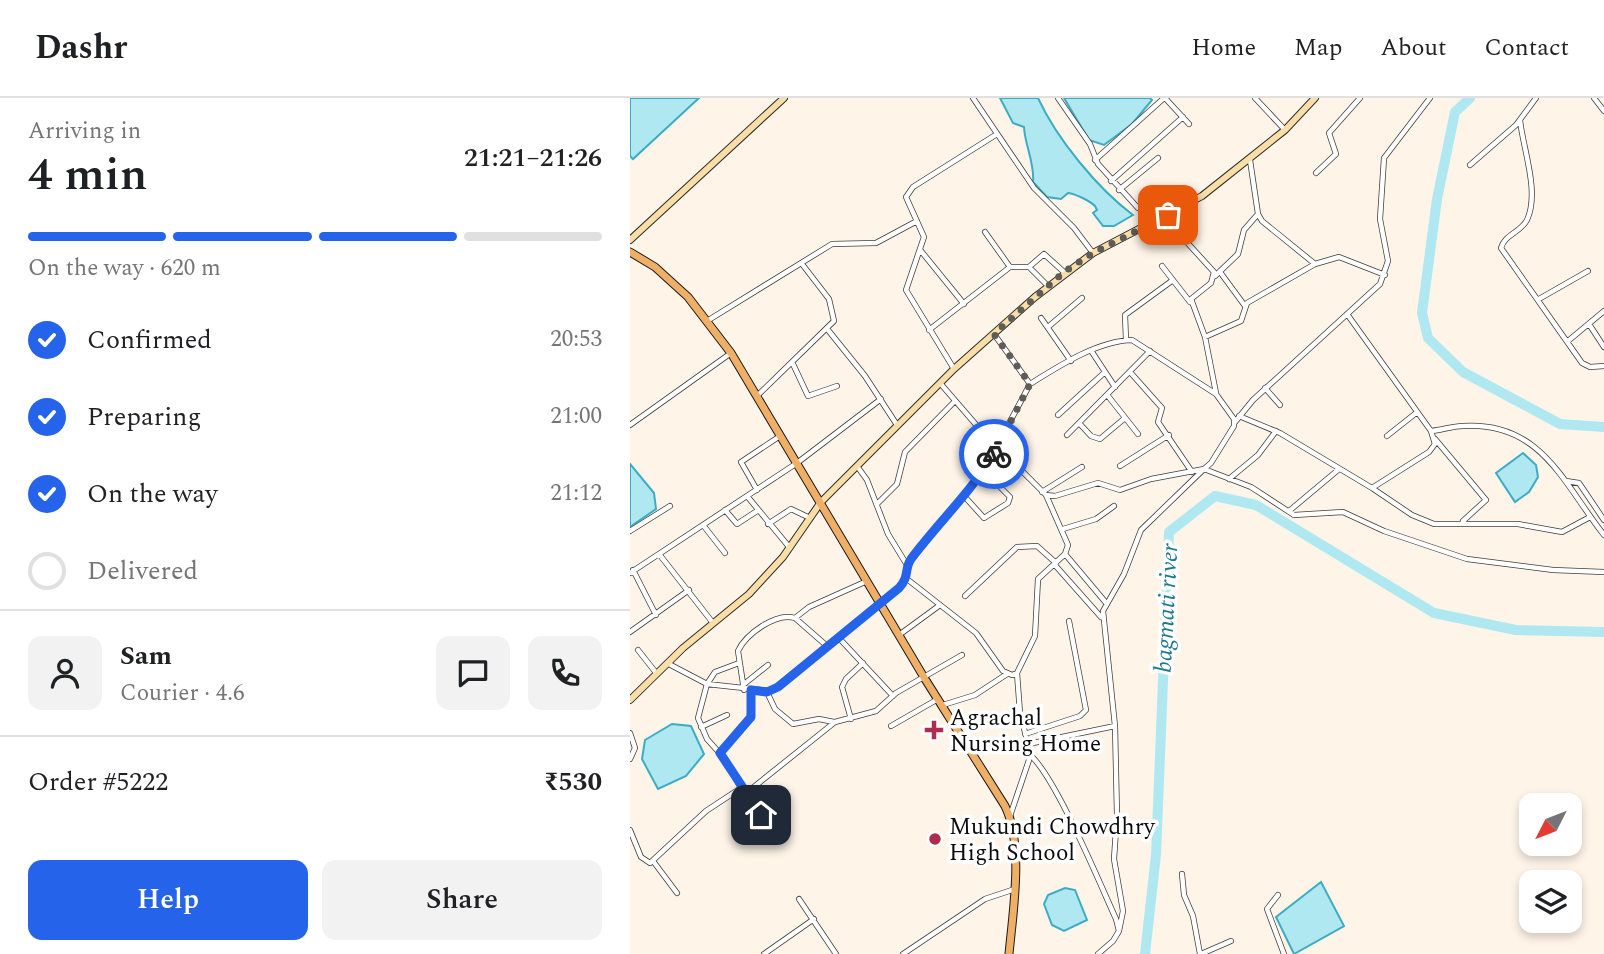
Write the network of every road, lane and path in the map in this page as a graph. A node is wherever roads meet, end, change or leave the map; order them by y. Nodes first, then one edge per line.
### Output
1 (784, 98) edge
2 (973, 98) edge
3 (1058, 98) edge
4 (1164, 98) edge
5 (1255, 98) edge
6 (1315, 98) edge
7 (1360, 98) edge
8 (1430, 98) edge
9 (1536, 98) edge
10 (1594, 98) edge
11 (1604, 111) edge
12 (1183, 117) junction
13 (1520, 120) junction
14 (1189, 124) dead end
15 (1284, 130) junction
16 (997, 134) junction
17 (1158, 158) dead end
18 (1095, 160) junction
19 (1250, 160) junction
20 (1470, 165) dead end
21 (1316, 173) dead end
22 (1111, 181) junction
23 (1183, 189) dead end
24 (1119, 190) junction
25 (1258, 214) junction
26 (1168, 215) junction
27 (917, 221) junction
28 (985, 232) dead end
29 (630, 240) edge
30 (921, 251) junction
31 (630, 252) edge
32 (1093, 253) junction
33 (802, 264) junction
34 (1315, 264) junction
35 (1162, 266) dead end
36 (1010, 267) junction
37 (1029, 267) junction
38 (1588, 271) dead end
39 (1064, 272) junction
40 (1220, 272) junction
41 (1385, 275) junction
42 (1215, 276) junction
43 (1173, 280) junction
44 (1048, 286) junction
45 (1082, 298) dead end
46 (1539, 299) junction
47 (1191, 303) junction
48 (964, 304) junction
49 (1245, 306) junction
50 (1603, 313) edge
51 (1347, 314) junction
52 (1041, 318) dead end
53 (707, 321) junction
54 (1588, 324) junction
55 (1048, 327) junction
56 (828, 330) junction
57 (929, 330) junction
58 (994, 334) junction
59 (1205, 337) junction
60 (1126, 340) junction
61 (1568, 341) junction
62 (1604, 347) edge
63 (1150, 351) junction
64 (1092, 352) junction
65 (730, 353) junction
66 (1071, 361) junction
67 (793, 364) junction
68 (1604, 366) edge
69 (954, 369) junction
70 (1105, 372) junction
71 (1130, 372) junction
72 (940, 383) junction
73 (1030, 384) junction
74 (837, 386) dead end
75 (1115, 387) junction
76 (1265, 388) junction
77 (1216, 394) junction
78 (757, 396) junction
79 (1108, 396) junction
80 (881, 399) junction
81 (955, 402) junction
82 (1280, 405) dead end
83 (1416, 413) junction
84 (1058, 415) dead end
85 (1239, 416) junction
86 (1125, 418) junction
87 (1235, 422) junction
88 (1079, 423) junction
89 (630, 425) edge
90 (897, 425) junction
91 (1276, 431) junction
92 (1431, 431) junction
93 (780, 435) junction
94 (1067, 435) dead end
95 (1139, 435) dead end
96 (1169, 435) junction
97 (1387, 436) dead end
98 (1434, 439) junction
99 (998, 446) junction
100 (797, 463) junction
101 (857, 466) junction
102 (1120, 466) dead end
103 (1082, 467) dead end
104 (1204, 469) junction
105 (1338, 470) junction
106 (984, 471) junction
107 (1192, 472) junction
108 (1229, 479) junction
109 (1566, 481) junction
110 (1372, 488) junction
111 (757, 490) junction
112 (1044, 494) junction
113 (747, 496) junction
114 (965, 497) junction
115 (821, 502) junction
116 (877, 504) junction
117 (670, 506) dead end
118 (1114, 506) dead end
119 (725, 510) junction
120 (757, 511) junction
121 (1289, 511) junction
122 (1590, 517) junction
123 (810, 518) junction
124 (1604, 520) edge
125 (1463, 522) junction
126 (704, 524) junction
127 (768, 524) junction
128 (1063, 528) junction
129 (630, 531) edge
130 (1604, 534) edge
131 (790, 548) junction
132 (725, 553) dead end
133 (659, 554) junction
134 (1065, 554) junction
135 (1055, 563) junction
136 (908, 566) junction
137 (632, 572) edge
138 (1604, 572) edge
139 (907, 579) junction
140 (867, 581) junction
141 (689, 590) junction
142 (965, 596) dead end
143 (1107, 604) junction
144 (881, 605) junction
145 (940, 606) junction
146 (656, 615) junction
147 (1102, 617) junction
148 (795, 618) junction
149 (1069, 621) dead end
150 (713, 623) junction
151 (630, 632) edge
152 (899, 635) junction
153 (838, 636) junction
154 (827, 646) junction
155 (638, 650) dead end
156 (962, 655) dead end
157 (667, 663) junction
158 (739, 663) junction
159 (863, 663) junction
160 (768, 665) dead end
161 (1017, 673) junction
162 (657, 674) junction
163 (1007, 674) junction
164 (925, 679) junction
165 (707, 684) junction
166 (743, 687) junction
167 (751, 690) junction
168 (767, 692) junction
169 (893, 696) junction
170 (630, 700) edge
171 (941, 701) junction
172 (727, 715) dead end
173 (851, 719) junction
174 (835, 722) junction
175 (891, 726) dead end
176 (1115, 726) junction
177 (701, 727) junction
178 (630, 733) edge
179 (1025, 734) junction
180 (1028, 744) junction
181 (720, 753) junction
182 (1029, 754) junction
183 (630, 760) edge
184 (741, 788) junction
185 (745, 794) junction
186 (1010, 816) junction
187 (630, 830) edge
188 (776, 836) dead end
189 (653, 861) junction
190 (1182, 874) dead end
191 (1015, 889) junction
192 (677, 893) dead end
193 (1279, 895) dead end
194 (799, 899) dead end
195 (814, 919) junction
196 (1119, 931) junction
197 (1231, 941) dead end
198 (764, 954) edge
199 (836, 954) edge
200 (902, 954) edge
201 (1009, 954) edge
202 (1098, 954) edge
203 (1200, 954) edge
204 (1284, 954) edge

1 - 29 street
2 - 16 street
3 - 18 street
4 - 12 street
4 - 18 street
5 - 15 street
6 - 15 street
7 - 21 street
8 - 41 street
9 - 13 street
10 - 11 street
12 - 14 street
12 - 22 street
13 - 20 street
13 - 46 street
15 - 19 street
16 - 27 street
16 - 32 street
17 - 24 street
18 - 22 street
19 - 25 street
19 - 26 street
22 - 24 street
23 - 24 street
25 - 34 street
25 - 40 street
26 - 32 street
26 - 42 street
27 - 30 street
27 - 33 street
28 - 36 street
30 - 48 street
30 - 57 street
31 - 53 main road
32 - 39 street
33 - 53 street
33 - 56 street
34 - 41 street
34 - 49 street
35 - 43 street
36 - 37 street
36 - 48 street
37 - 39 street
37 - 44 street
38 - 46 street
39 - 44 street
40 - 42 street
40 - 49 street
41 - 51 street
42 - 47 street
43 - 47 street
43 - 60 street
44 - 58 street
45 - 55 street
46 - 61 street
47 - 59 street
48 - 57 street
49 - 59 street
50 - 54 street
51 - 76 street
51 - 83 street
52 - 55 street
53 - 65 main road
54 - 61 street
54 - 62 street
55 - 66 street
56 - 67 street
56 - 80 street
57 - 69 street
58 - 69 street
58 - 73 street
59 - 77 street
60 - 63 street
60 - 64 street
61 - 68 street
63 - 71 street
63 - 77 street
64 - 66 street
64 - 70 street
65 - 78 main road
65 - 89 street
66 - 73 street
67 - 74 street
67 - 78 street
69 - 72 street
70 - 75 street
70 - 84 street
71 - 75 street
71 - 96 street
72 - 81 street
72 - 90 street
73 - 99 street
75 - 79 street
76 - 82 street
76 - 85 street
77 - 87 street
78 - 93 main road
79 - 86 street
79 - 88 street
80 - 90 street
80 - 100 street
81 - 99 street
81 - 116 street
83 - 92 street
83 - 97 street
85 - 87 street
85 - 91 street
86 - 88 street
86 - 95 street
87 - 104 street
88 - 94 street
90 - 101 street
91 - 105 street
91 - 108 street
92 - 98 street
92 - 109 street
93 - 100 main road
93 - 111 street
96 - 102 street
96 - 107 street
98 - 110 street
98 - 125 street
99 - 106 street
99 - 112 street
100 - 111 street
100 - 115 main road
101 - 115 street
101 - 116 street
103 - 112 street
104 - 107 street
104 - 108 street
104 - 143 street
105 - 110 street
105 - 121 street
106 - 114 street
106 - 114 street
107 - 112 street
108 - 121 street
109 - 122 street
109 - 124 street
110 - 125 street
111 - 113 street
112 - 128 street
113 - 119 street
113 - 120 street
114 - 136 street
115 - 123 street
115 - 140 main road
116 - 136 street
117 - 129 street
118 - 128 street
119 - 120 street
119 - 126 street
120 - 127 street
121 - 138 street
122 - 125 street
122 - 130 street
123 - 127 street
123 - 131 street
126 - 132 street
126 - 133 street
127 - 131 street
128 - 134 street
131 - 150 street
133 - 137 street
133 - 141 street
134 - 135 street
134 - 143 street
135 - 142 street
135 - 147 street
135 - 161 street
136 - 139 street
137 - 146 street
139 - 144 street
139 - 145 street
140 - 144 main road
140 - 148 street
141 - 146 street
141 - 150 street
143 - 147 street
144 - 152 main road
144 - 153 street
145 - 152 street
145 - 163 street
146 - 151 street
147 - 176 street
148 - 154 street
148 - 158 street
149 - 179 street
150 - 157 street
152 - 164 main road
153 - 154 street
153 - 159 street
154 - 168 street
155 - 162 street
156 - 164 street
157 - 162 street
157 - 165 street
158 - 165 street
158 - 166 street
159 - 169 street
159 - 173 street
160 - 166 street
161 - 163 street
161 - 179 street
162 - 170 street
163 - 171 street
164 - 169 street
164 - 171 main road
165 - 166 street
165 - 177 street
166 - 167 street
167 - 168 street
167 - 181 street
168 - 174 street
169 - 173 street
171 - 175 street
171 - 186 main road
172 - 177 street
173 - 174 street
174 - 185 street
176 - 180 street
176 - 196 street
177 - 181 street
178 - 183 street
179 - 180 street
180 - 182 street
181 - 184 street
182 - 186 street
182 - 196 street
184 - 185 street
184 - 189 street
185 - 188 street
186 - 191 main road
187 - 189 street
189 - 192 street
190 - 203 street
191 - 200 street
191 - 201 main road
193 - 204 street
194 - 195 street
195 - 198 street
195 - 199 street
196 - 202 street
197 - 203 street

